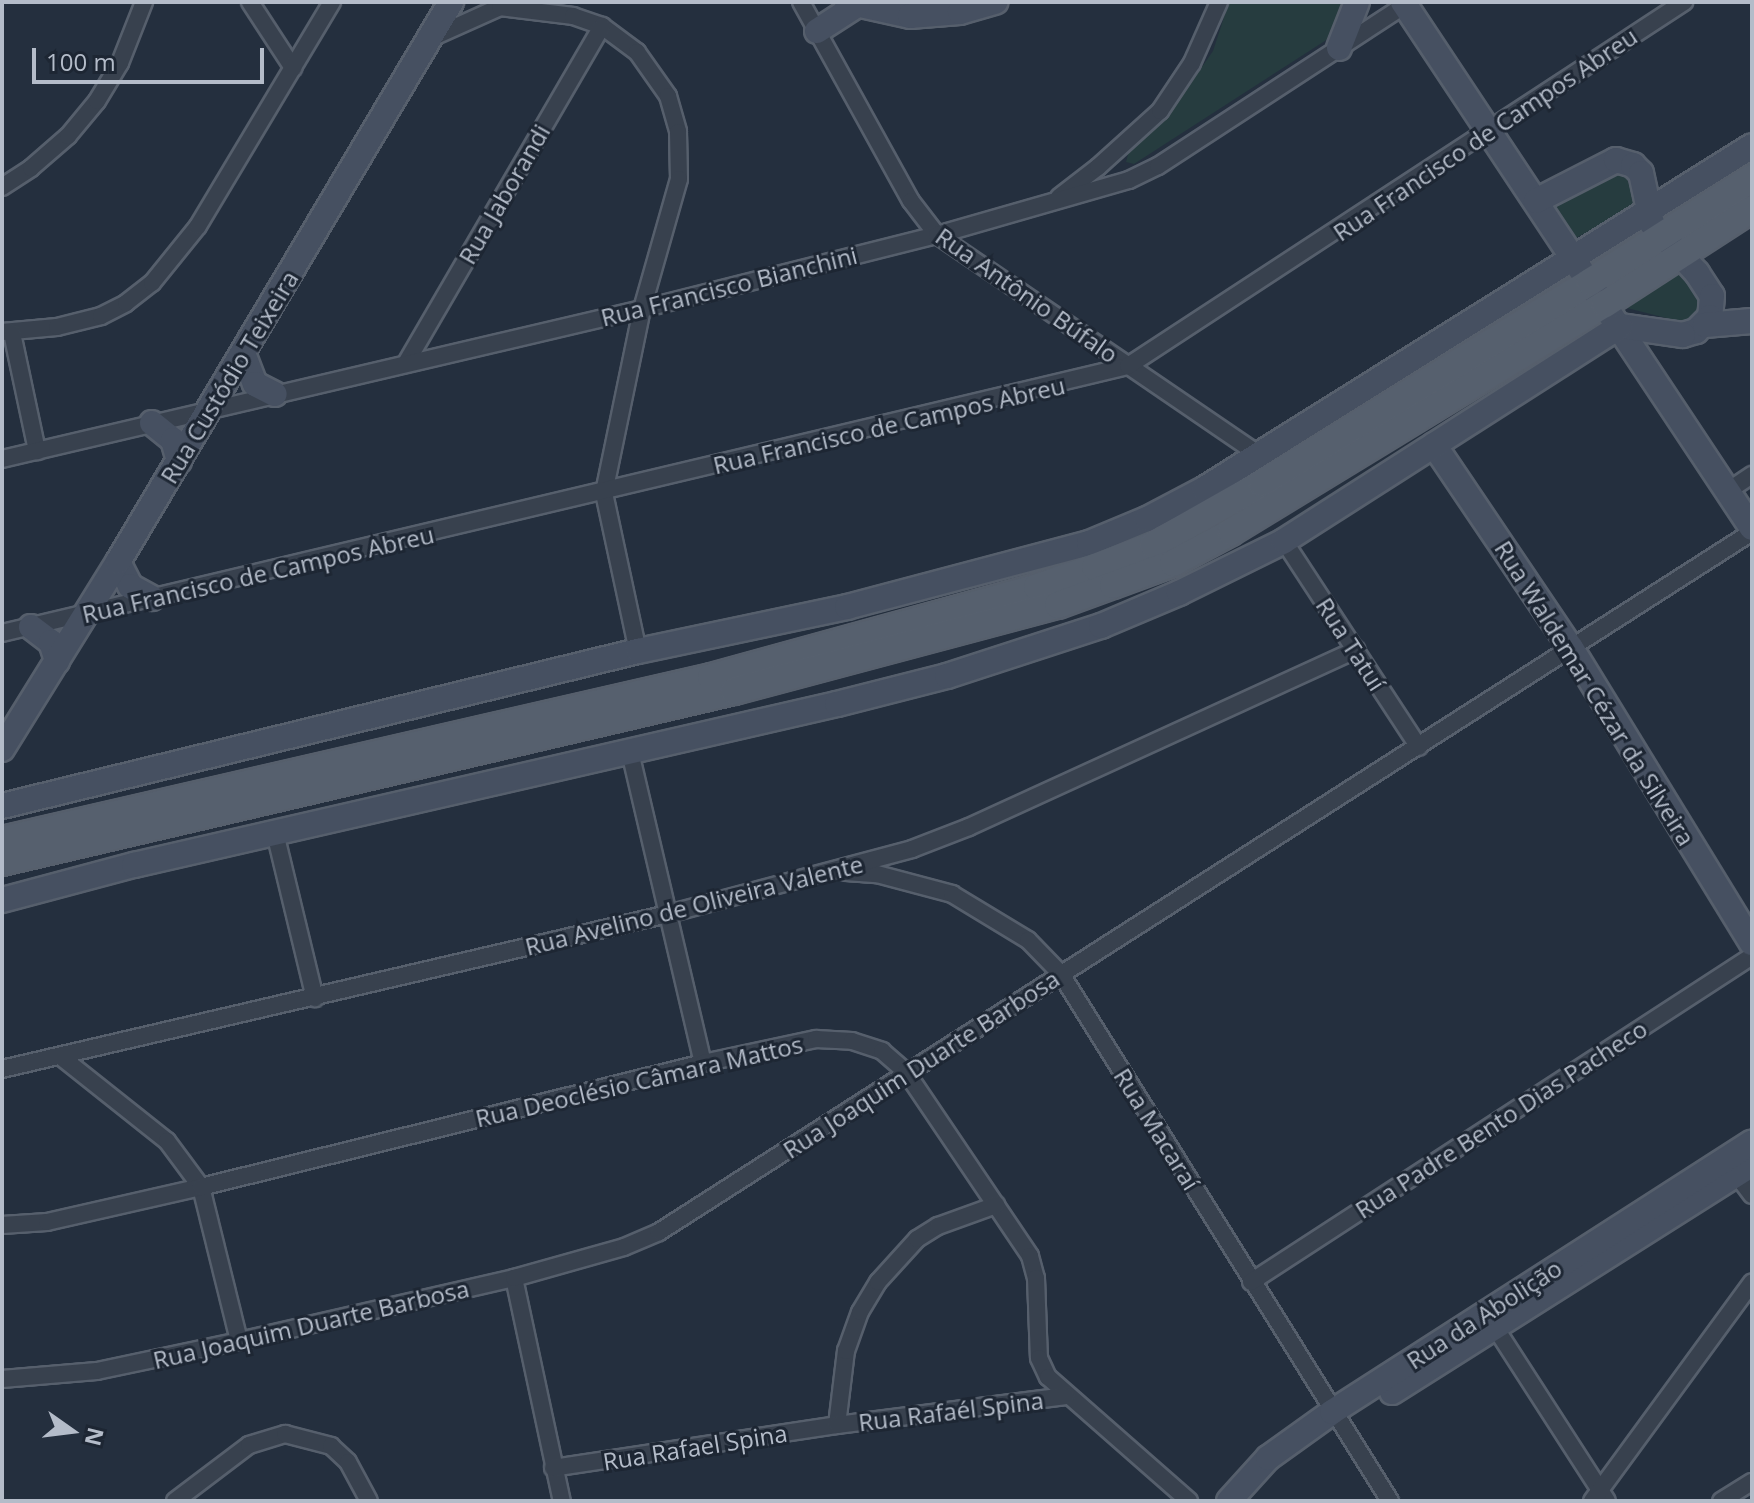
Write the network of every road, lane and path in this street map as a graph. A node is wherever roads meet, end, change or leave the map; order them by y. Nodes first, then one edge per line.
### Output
1 (144, 2) edge
2 (250, 2) edge
3 (332, 2) edge
4 (451, 2) edge
5 (801, 2) edge
6 (996, 2) edge
7 (1219, 2) edge
8 (1357, 2) edge
9 (1684, 2) edge
10 (852, 3) edge
11 (1406, 3) edge
12 (497, 5) edge
13 (602, 26) junction
14 (817, 31) junction
15 (430, 38) junction
16 (1339, 48) junction
17 (293, 68) junction
18 (1490, 132) junction
19 (1752, 146) edge
20 (1752, 178) edge
21 (2, 187) edge
22 (1536, 201) junction
23 (1048, 205) junction
24 (1752, 209) edge
25 (1648, 211) junction
26 (937, 235) junction
27 (1660, 236) junction
28 (1573, 256) junction
29 (1679, 256) junction
30 (1590, 282) junction
31 (1712, 296) junction
32 (1605, 304) junction
33 (642, 309) junction
34 (1752, 321) edge
35 (1705, 325) junction
36 (1620, 326) junction
37 (7, 332) edge
38 (1661, 333) junction
39 (243, 353) junction
40 (1642, 359) junction
41 (406, 363) junction
42 (1128, 366) junction
43 (275, 394) junction
44 (210, 409) junction
45 (152, 423) junction
46 (1434, 445) junction
47 (37, 451) junction
48 (1259, 455) junction
49 (2, 459) edge
50 (179, 461) junction
51 (1752, 475) edge
52 (1728, 491) junction
53 (604, 493) junction
54 (1752, 530) edge
55 (1284, 541) junction
56 (118, 562) junction
57 (152, 598) junction
58 (87, 614) junction
59 (31, 627) junction
60 (2, 633) edge
61 (1571, 648) junction
62 (1356, 650) junction
63 (638, 651) junction
64 (57, 661) junction
65 (1419, 747) junction
66 (2, 749) edge
67 (630, 752) junction
68 (2, 792) edge
69 (35, 798) junction
70 (2, 806) edge
71 (275, 833) junction
72 (2, 840) edge
73 (2, 862) edge
74 (835, 871) junction
75 (2, 900) edge
76 (668, 914) junction
77 (1752, 943) edge
78 (1752, 956) edge
79 (1061, 974) junction
80 (315, 998) junction
81 (60, 1056) junction
82 (703, 1063) junction
83 (2, 1069) edge
84 (906, 1072) junction
85 (1752, 1142) edge
86 (1744, 1169) edge
87 (201, 1187) junction
88 (1752, 1195) edge
89 (996, 1205) junction
90 (2, 1225) edge
91 (514, 1278) junction
92 (1251, 1282) junction
93 (1752, 1282) edge
94 (1491, 1321) junction
95 (239, 1341) junction
96 (2, 1379) edge
97 (1066, 1396) junction
98 (1336, 1418) junction
99 (837, 1425) junction
100 (553, 1468) junction
101 (1752, 1482) edge
102 (1600, 1497) edge
103 (175, 1501) edge
104 (369, 1501) edge
105 (562, 1501) edge
106 (1189, 1501) edge
107 (1229, 1501) edge
108 (1247, 1501) edge
109 (1390, 1501) edge
110 (1721, 1501) edge

1 - 21 street
2 - 17 street
3 - 17 street
4 - 15 main road, Rua Custódio Teixeira
5 - 14 street, Rua Antônio Búfalo
6 - 10 main road
7 - 23 street
8 - 16 main road
9 - 18 street, Rua Francisco de Campos Abreu
10 - 14 main road
11 - 16 street, Rua Francisco Bianchini
11 - 18 main road
12 - 13 street
12 - 15 street
13 - 33 street
13 - 41 street, Rua Jaborandi
14 - 26 street, Rua Antônio Búfalo
15 - 39 main road, Rua Custódio Teixeira
16 - 23 street, Rua Francisco Bianchini
17 - 37 street
18 - 22 main road
18 - 42 street, Rua Francisco de Campos Abreu
19 - 25 main road
20 - 27 main road
22 - 25 main road
22 - 28 main road
23 - 26 street, Rua Francisco Bianchini
24 - 29 main road
25 - 27 main road
25 - 28 main road
26 - 33 street, Rua Francisco Bianchini
26 - 42 street, Rua Antônio Búfalo
27 - 29 main road
27 - 30 main road
28 - 30 main road
28 - 48 main road
29 - 31 main road
29 - 32 main road
30 - 32 main road
30 - 72 main road
31 - 34 main road
31 - 35 main road
32 - 36 main road
32 - 73 main road
33 - 41 street, Rua Francisco Bianchini
33 - 53 street
34 - 35 main road
35 - 38 main road
36 - 38 main road
36 - 40 main road
36 - 46 main road
37 - 47 street
38 - 40 main road
39 - 43 main road
39 - 44 main road, Rua Custódio Teixeira
40 - 52 main road
41 - 43 street, Rua Francisco Bianchini
42 - 48 street, Rua Antônio Búfalo
42 - 53 street, Rua Francisco de Campos Abreu
43 - 44 street, Rua Francisco Bianchini
44 - 45 street, Rua Francisco Bianchini
44 - 50 main road, Rua Custódio Teixeira
45 - 47 street, Rua Francisco Bianchini
45 - 50 main road
46 - 55 main road
46 - 61 main road, Rua Waldemar Cézar da Silveira
47 - 49 street, Rua Francisco Bianchini
48 - 63 main road
50 - 56 main road, Rua Custódio Teixeira
51 - 52 street
52 - 54 main road
53 - 57 street, Rua Francisco de Campos Abreu
53 - 63 street
54 - 61 street, Rua Joaquim Duarte Barbosa
55 - 62 street, Rua Tatuí
55 - 67 main road
56 - 57 main road
56 - 58 main road, Rua Custódio Teixeira
57 - 58 street, Rua Francisco de Campos Abreu
58 - 59 street, Rua Francisco de Campos Abreu
58 - 64 main road, Rua Custódio Teixeira
59 - 60 street, Rua Francisco de Campos Abreu
59 - 64 main road
61 - 65 street, Rua Joaquim Duarte Barbosa
61 - 77 main road, Rua Waldemar Cézar da Silveira
62 - 65 street, Rua Tatuí
62 - 74 street, Rua Avelino de Oliveira Valente
63 - 69 main road
64 - 66 main road, Rua Custódio Teixeira
65 - 79 street, Rua Joaquim Duarte Barbosa
67 - 71 main road
67 - 76 street
68 - 69 main road
69 - 70 main road
71 - 75 main road
71 - 80 street
74 - 76 street, Rua Avelino de Oliveira Valente
74 - 79 street, Rua Macaraí
76 - 80 street, Rua Avelino de Oliveira Valente
76 - 82 street
78 - 92 street, Rua Padre Bento Dias Pacheco
79 - 84 street, Rua Joaquim Duarte Barbosa
79 - 92 street, Rua Macaraí
80 - 81 street, Rua Avelino de Oliveira Valente
81 - 83 street, Rua Avelino de Oliveira Valente
81 - 87 street
82 - 84 street, Rua Deoclésio Câmara Mattos
82 - 87 street, Rua Deoclésio Câmara Mattos
84 - 89 street, Rua Deoclésio Câmara Mattos
84 - 91 street, Rua Joaquim Duarte Barbosa
85 - 94 main road, Rua da Abolição
86 - 88 street
86 - 94 main road, Rua da Abolição
87 - 90 street, Rua Deoclésio Câmara Mattos
87 - 95 street
89 - 97 street, Rua Deoclésio Câmara Mattos
89 - 99 street
91 - 95 street, Rua Joaquim Duarte Barbosa
91 - 100 street
92 - 98 street, Rua Macaraí
93 - 102 street
94 - 98 main road, Rua da Abolição
94 - 102 street
95 - 96 street, Rua Joaquim Duarte Barbosa
97 - 99 street, Rua Rafaél Spina
97 - 106 street
98 - 107 main road, Rua da Abolição
98 - 108 main road, Rua da Abolição
98 - 109 street, Rua Macaraí
99 - 100 street, Rua Rafael Spina
100 - 105 street
101 - 110 street
103 - 104 street

